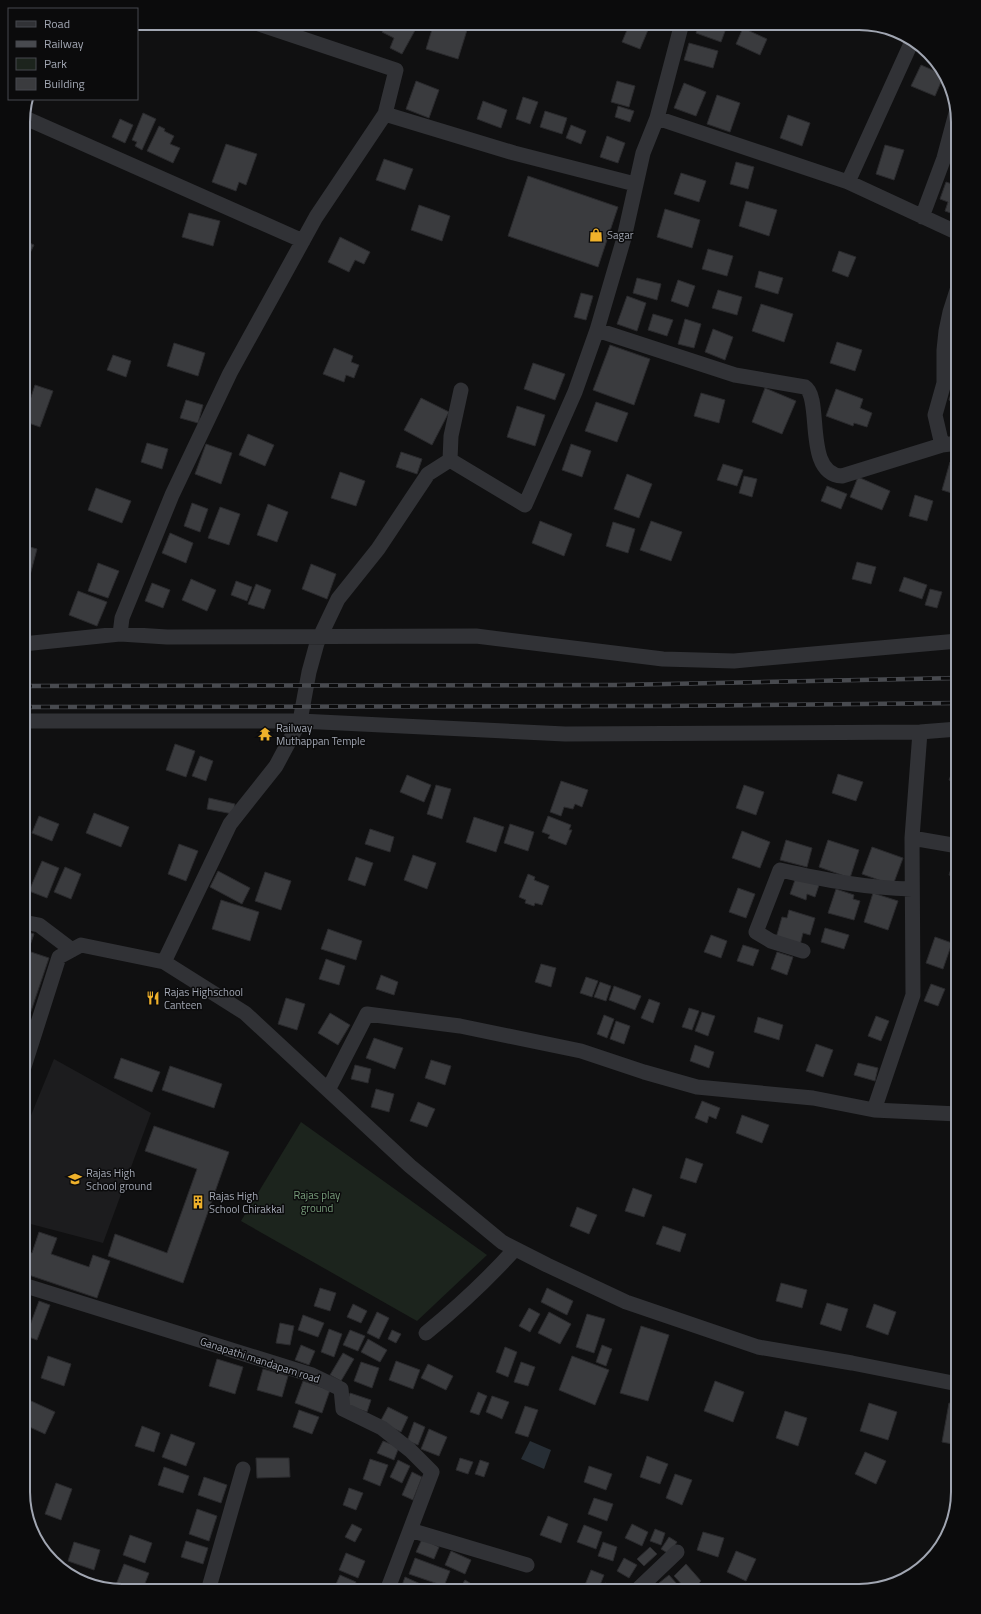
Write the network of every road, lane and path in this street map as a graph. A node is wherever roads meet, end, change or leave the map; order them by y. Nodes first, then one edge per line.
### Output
1 (277, 30) edge
2 (680, 30) edge
3 (910, 46) edge
4 (386, 114) junction
5 (657, 118) junction
6 (30, 120) edge
7 (951, 132) edge
8 (848, 182) junction
9 (635, 184) junction
10 (922, 217) junction
11 (951, 231) edge
12 (303, 241) junction
13 (951, 309) edge
14 (597, 330) junction
15 (461, 390) dead end
16 (951, 444) edge
17 (942, 445) junction
18 (450, 460) junction
19 (120, 634) junction
20 (319, 638) junction
21 (951, 642) edge
22 (30, 643) edge
23 (30, 721) edge
24 (300, 721) junction
25 (951, 730) edge
26 (920, 732) junction
27 (912, 838) junction
28 (951, 845) edge
29 (912, 889) junction
30 (30, 923) edge
31 (72, 950) junction
32 (803, 951) dead end
33 (164, 962) junction
34 (30, 1048) edge
35 (328, 1090) junction
36 (874, 1110) junction
37 (951, 1114) edge
38 (516, 1249) junction
39 (30, 1288) edge
40 (426, 1333) dead end
41 (951, 1383) edge
42 (243, 1469) dead end
43 (410, 1530) junction
44 (677, 1552) dead end
45 (527, 1565) dead end
46 (210, 1584) edge
47 (389, 1584) edge
48 (643, 1584) edge

1 - 4 street
2 - 5 street
3 - 8 street
4 - 9 street
4 - 12 street
5 - 8 street
5 - 9 street
6 - 12 street
7 - 10 street
8 - 10 street
9 - 14 street
10 - 11 street
12 - 19 street
13 - 17 street
14 - 17 street
14 - 18 street
15 - 18 street
16 - 17 street
18 - 20 street
19 - 20 street
19 - 22 street
20 - 21 street
20 - 24 street
23 - 24 street
24 - 26 street
24 - 33 street
25 - 26 street
26 - 27 street
27 - 28 street
27 - 29 street
29 - 32 street
29 - 36 street
30 - 31 street
31 - 33 street
31 - 34 street
33 - 35 street
35 - 36 street
35 - 38 street
36 - 37 street
38 - 40 street
38 - 41 street
39 - 43 street, Ganapathi mandapam road
42 - 46 street
43 - 45 street
43 - 47 street, Ganapathi mandapam road
44 - 48 street

